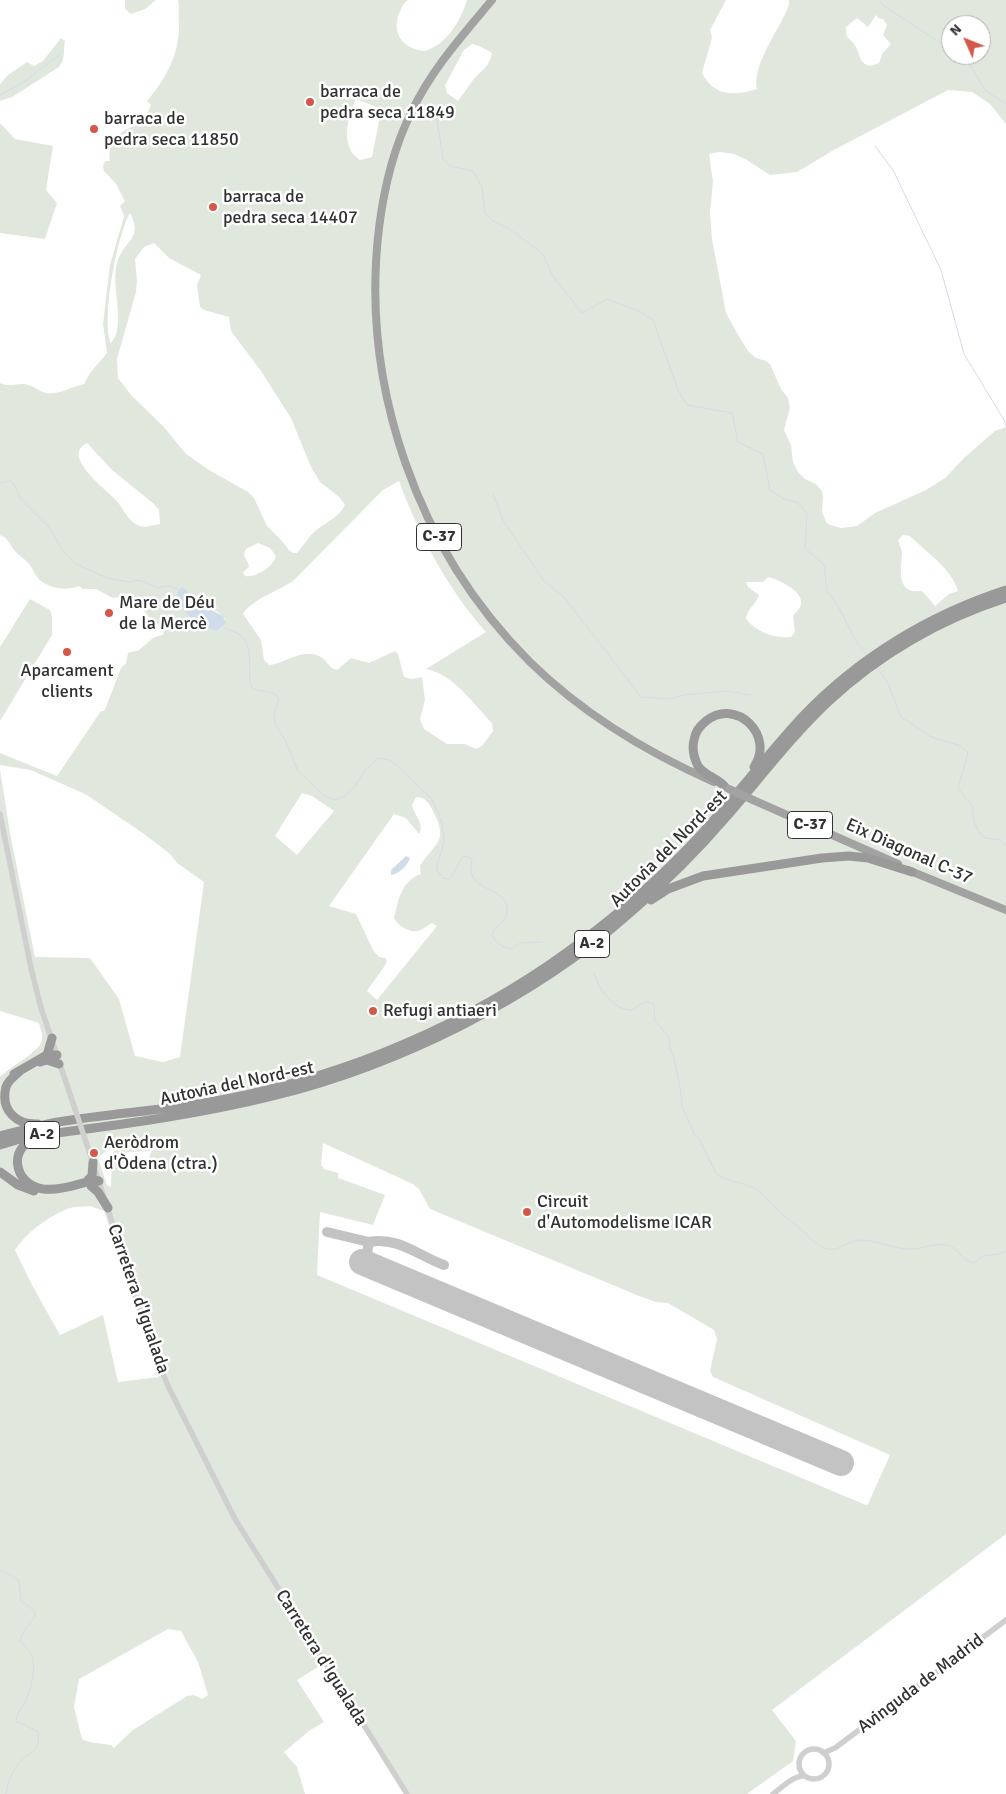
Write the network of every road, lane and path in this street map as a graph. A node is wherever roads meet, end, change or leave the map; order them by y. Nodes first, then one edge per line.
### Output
1 (492, 0) edge
2 (498, 0) edge
3 (486, 4) edge
4 (1006, 590) edge
5 (1006, 598) edge
6 (727, 788) junction
7 (0, 814) edge
8 (713, 821) junction
9 (912, 872) junction
10 (1006, 910) edge
11 (628, 915) junction
12 (52, 1038) junction
13 (47, 1058) junction
14 (58, 1059) junction
15 (19, 1072) junction
16 (0, 1088) edge
17 (56, 1123) junction
18 (85, 1129) junction
19 (0, 1136) edge
20 (0, 1145) edge
21 (93, 1162) joint
22 (0, 1172) edge
23 (92, 1183) junction
24 (108, 1208) joint
25 (1006, 1620) edge
26 (835, 1748) junction
27 (823, 1753) junction
28 (828, 1761) junction
29 (800, 1768) junction
30 (804, 1776) junction
31 (790, 1781) junction
32 (407, 1794) edge
33 (773, 1794) edge

1 - 3 highway
2 - 3 highway
3 - 6 highway, Eix Diagonal C-37 / C-37
4 - 8 highway, Autovia del Nord-est / A-2
5 - 11 highway, Autovia del Nord-est / A-2
6 - 8 highway
6 - 9 highway, Eix Diagonal C-37 / C-37, bridge
7 - 12 street
8 - 17 highway, Autovia del Nord-est / A-2
9 - 10 highway, Eix Diagonal C-37 / C-37
9 - 11 highway
11 - 18 highway, Autovia del Nord-est / A-2
12 - 13 highway
12 - 14 street
13 - 14 highway
13 - 15 highway
14 - 21 street, bridge
15 - 16 highway
15 - 17 highway
17 - 19 highway, Autovia del Nord-est / A-2
18 - 20 highway, Autovia del Nord-est / A-2
18 - 23 highway
21 - 23 highway
22 - 23 highway
23 - 24 highway
24 - 32 street, Carretera d'Igualada
25 - 26 street, Avinguda de Madrid
26 - 27 street, Avinguda de Madrid
26 - 28 street, Avinguda de Madrid
27 - 28 street
27 - 29 street
28 - 30 street
29 - 30 street
29 - 31 street
30 - 31 street
31 - 33 street

